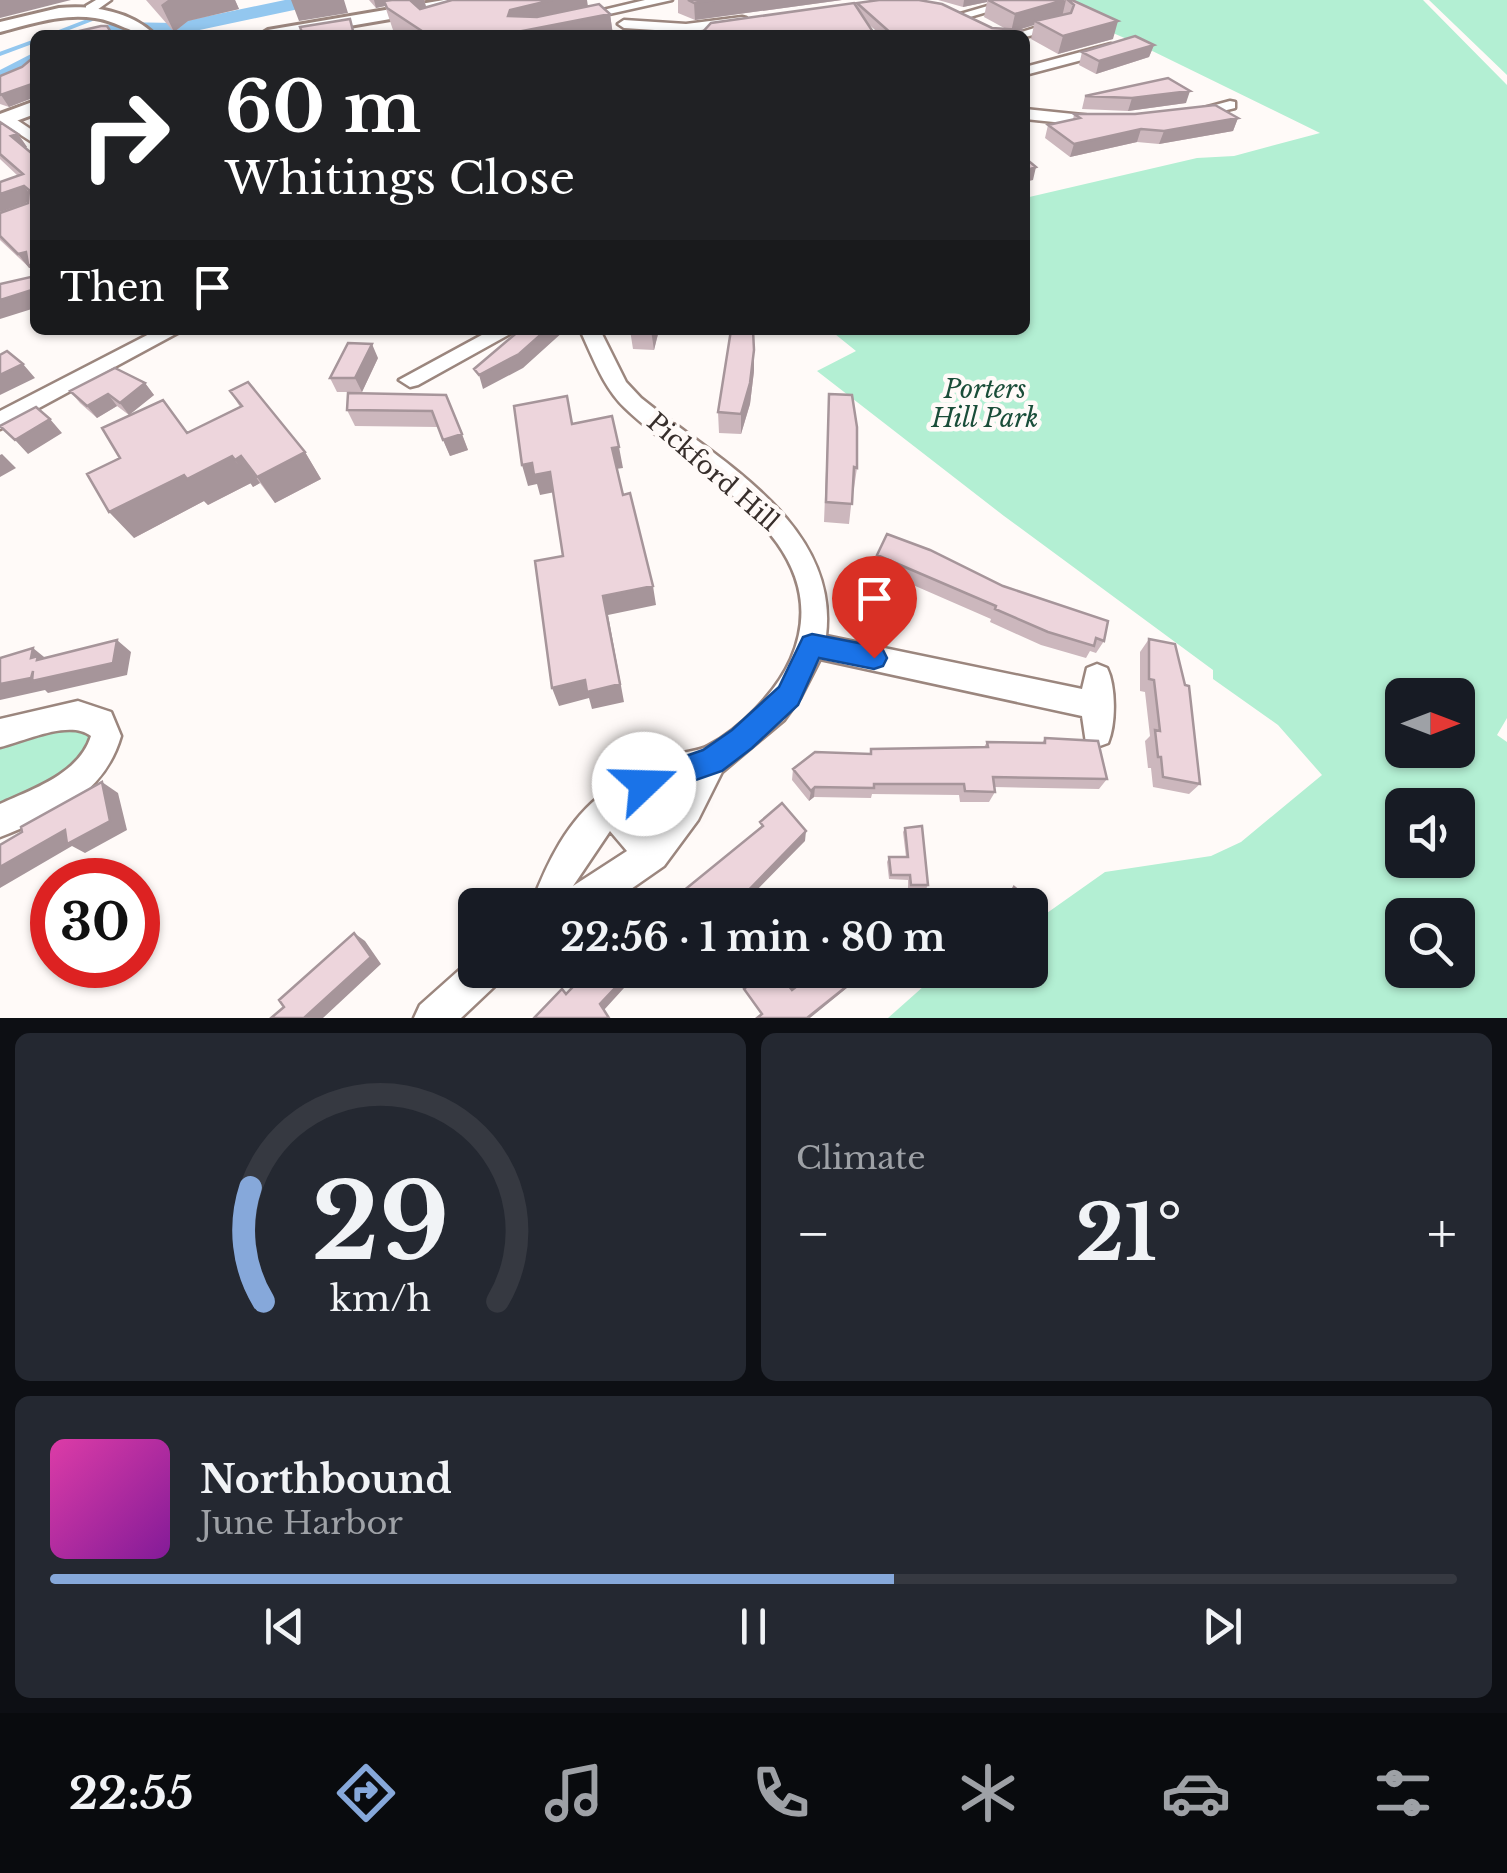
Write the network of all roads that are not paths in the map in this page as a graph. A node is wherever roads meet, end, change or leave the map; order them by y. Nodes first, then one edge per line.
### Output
1 (597, 0) edge
2 (666, 0) edge
3 (1015, 2) edge
4 (477, 4) edge
5 (97, 5) edge
6 (612, 17) junction
7 (758, 19) edge
8 (425, 23) edge
9 (1060, 24) edge
10 (0, 27) edge
11 (686, 28) junction
12 (989, 28) edge
13 (142, 30) edge
14 (302, 30) edge
15 (631, 30) edge
16 (681, 30) edge
17 (1030, 32) edge
18 (1120, 45) edge
19 (1030, 63) edge
20 (1042, 67) junction
21 (1030, 71) edge
22 (1230, 105) dead end
23 (30, 108) edge
24 (1030, 114) edge
25 (1171, 118) edge
26 (3, 120) edge
27 (1116, 122) edge
28 (30, 136) edge
29 (163, 335) edge
30 (497, 335) edge
31 (592, 335) edge
32 (410, 380) dead end
33 (0, 421) edge
34 (812, 645) junction
35 (1097, 705) dead end
36 (0, 733) edge
37 (712, 761) junction
38 (611, 808) junction
39 (0, 821) edge
40 (652, 854) junction
41 (554, 888) edge
42 (607, 888) edge
43 (465, 988) edge
44 (433, 1018) edge

1 - 6 street
2 - 6 street
3 - 12 street
4 - 8 street
4 - 14 main road
5 - 10 main road
5 - 13 main road
6 - 11 street
6 - 15 street
7 - 11 street
9 - 17 street
11 - 16 street
18 - 20 street
19 - 20 street
20 - 21 street
22 - 25 street
23 - 26 main road
24 - 27 street
26 - 28 street
29 - 33 street
30 - 32 street
31 - 34 street, Pickford Hill
34 - 35 street
34 - 37 street, Pickford Hill
36 - 39 street
37 - 38 street, Pickford Hill
37 - 40 street, Pickford Hill
38 - 40 street
38 - 41 street, Pickford Hill
40 - 42 street, Pickford Hill
43 - 44 street

